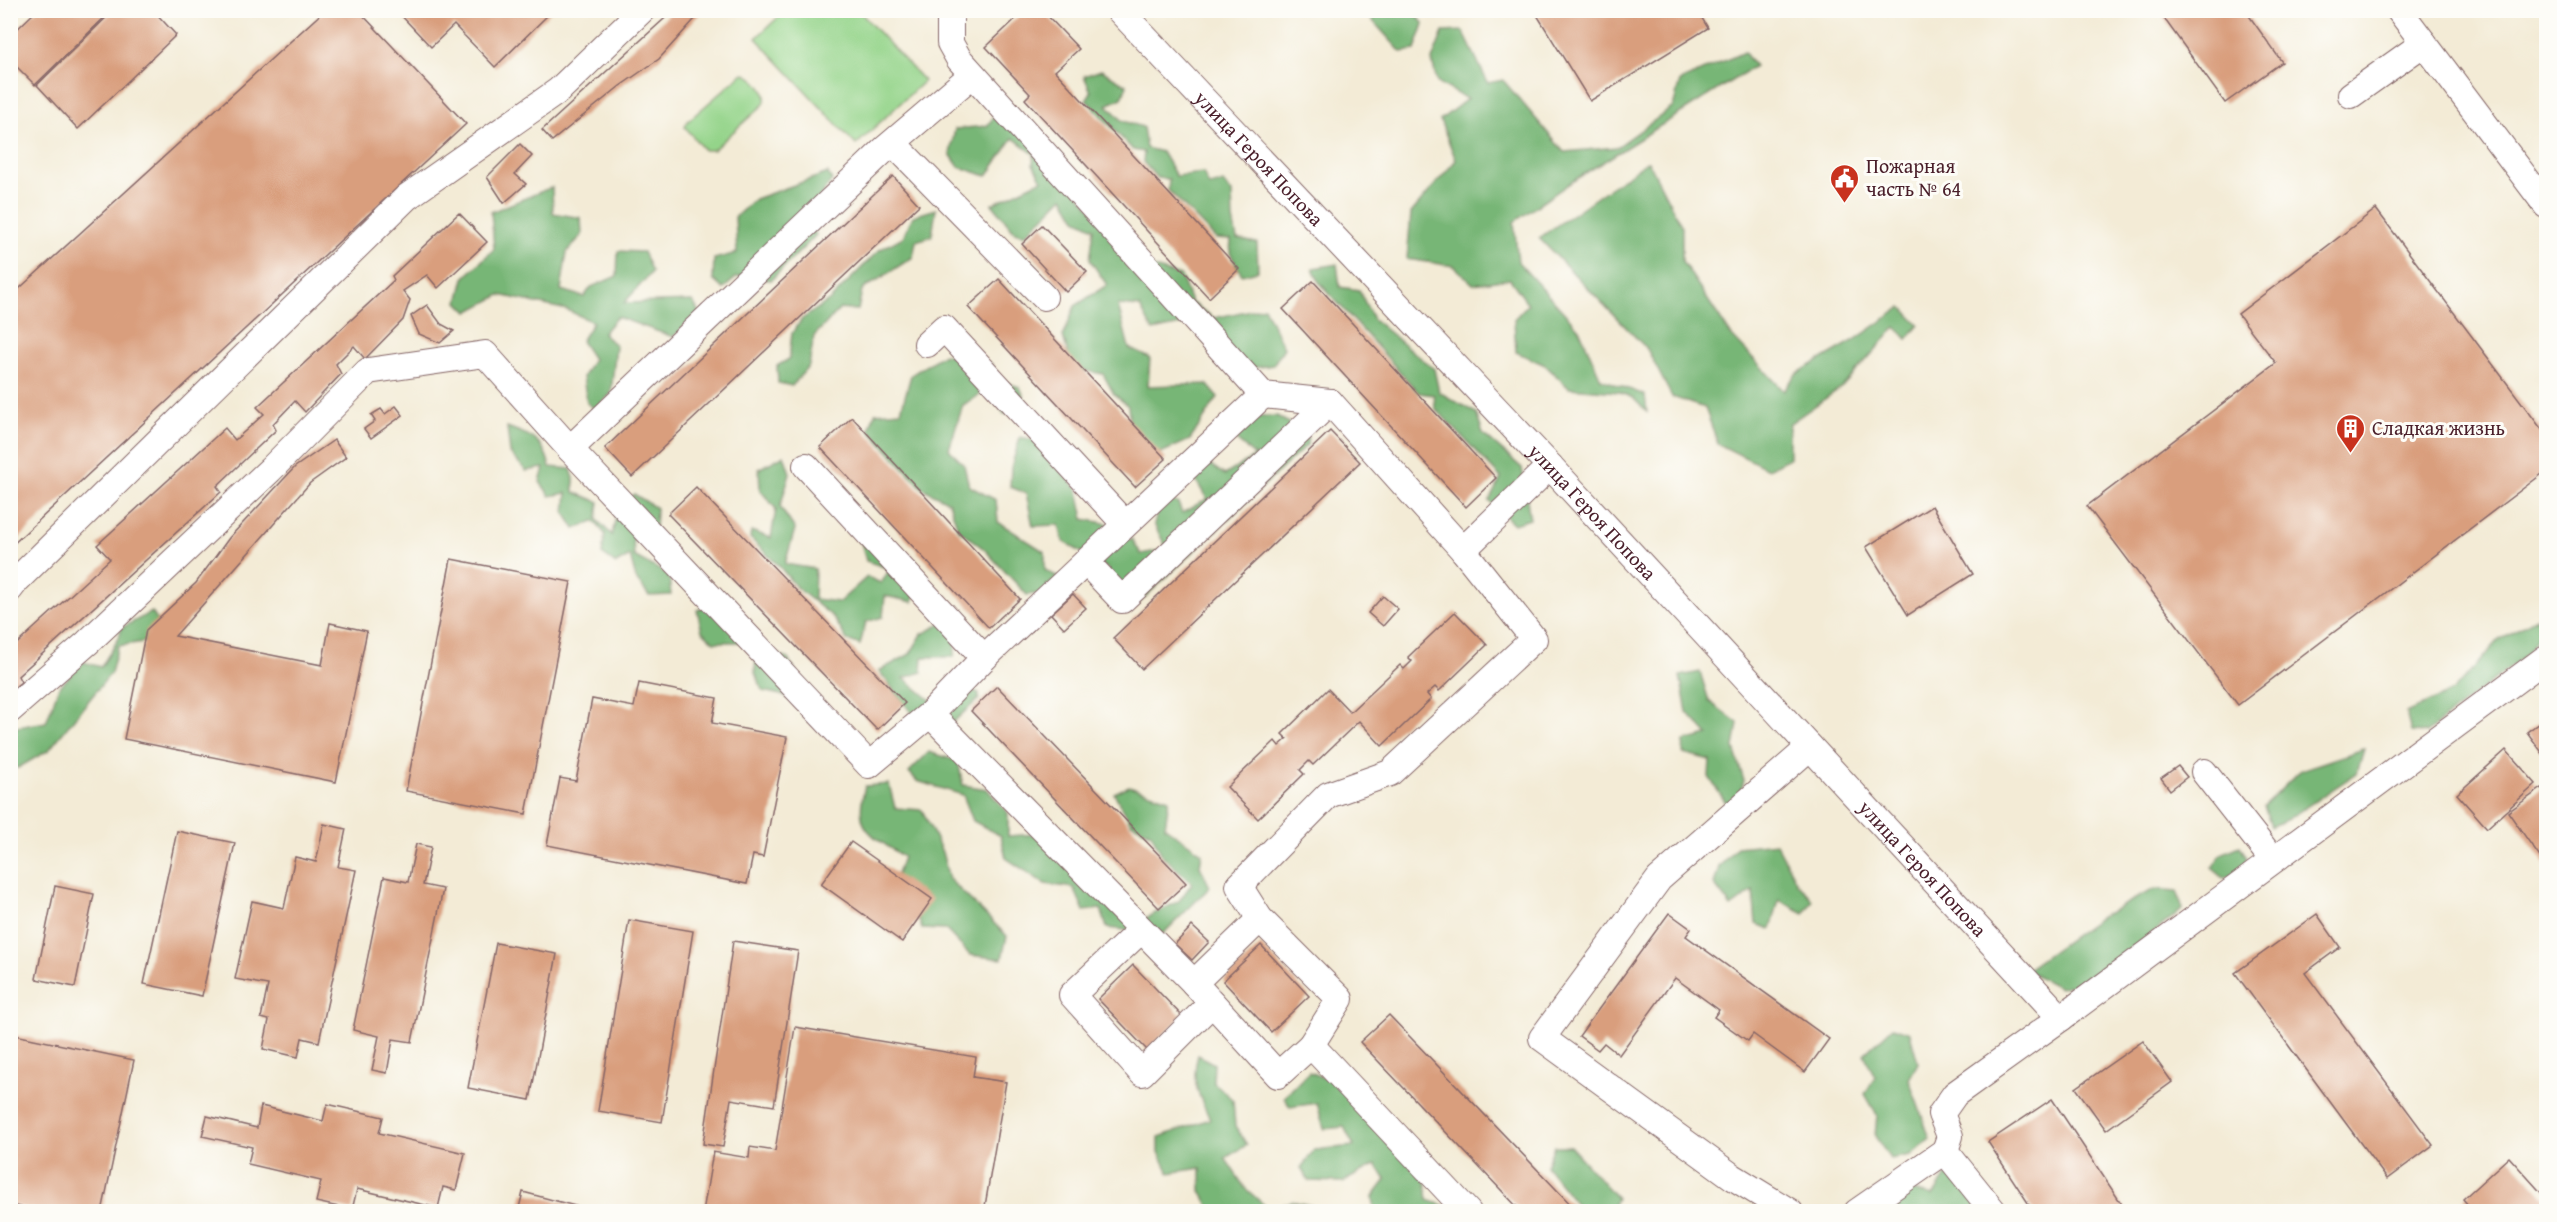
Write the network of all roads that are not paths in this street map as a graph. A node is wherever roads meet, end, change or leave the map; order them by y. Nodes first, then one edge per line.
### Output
1 (642, 10) edge
2 (950, 10) edge
3 (1119, 10) edge
4 (2399, 10) edge
5 (2424, 43) junction
6 (972, 75) junction
7 (2351, 95) dead end
8 (893, 142) junction
9 (2547, 205) edge
10 (1044, 297) dead end
11 (927, 344) dead end
12 (1263, 394) junction
13 (1330, 402) junction
14 (570, 449) junction
15 (806, 466) dead end
16 (1550, 466) junction
17 (1125, 525) junction
18 (1463, 550) junction
19 (1086, 562) junction
20 (10, 589) edge
21 (984, 658) junction
22 (2547, 658) edge
23 (10, 710) edge
24 (930, 714) junction
25 (1810, 747) junction
26 (2204, 772) dead end
27 (2273, 860) junction
28 (1260, 919) junction
29 (1140, 930) junction
30 (1194, 983) junction
31 (1212, 1003) junction
32 (2061, 1018) junction
33 (1311, 1045) junction
34 (1945, 1151) junction
35 (1468, 1212) edge
36 (1790, 1212) edge
37 (1857, 1212) edge
38 (1994, 1212) edge

1 - 20 street
2 - 6 street
3 - 16 street, улица Героя Попова
4 - 5 street
5 - 7 street
5 - 9 street
6 - 8 street
6 - 12 street
8 - 10 street
8 - 14 street
11 - 17 street
12 - 13 street
12 - 17 street
13 - 18 street
13 - 19 street
14 - 23 street
14 - 24 street
15 - 21 street
16 - 18 street
16 - 25 street, улица Героя Попова
17 - 19 street
18 - 28 street
19 - 21 street
21 - 24 street
22 - 27 street
24 - 29 street
25 - 32 street, улица Героя Попова
25 - 36 street
26 - 27 street
27 - 32 street
28 - 30 street
28 - 33 street
29 - 30 street
29 - 31 street
30 - 31 street
31 - 33 street
32 - 34 street
33 - 35 street
34 - 37 street
34 - 38 street

